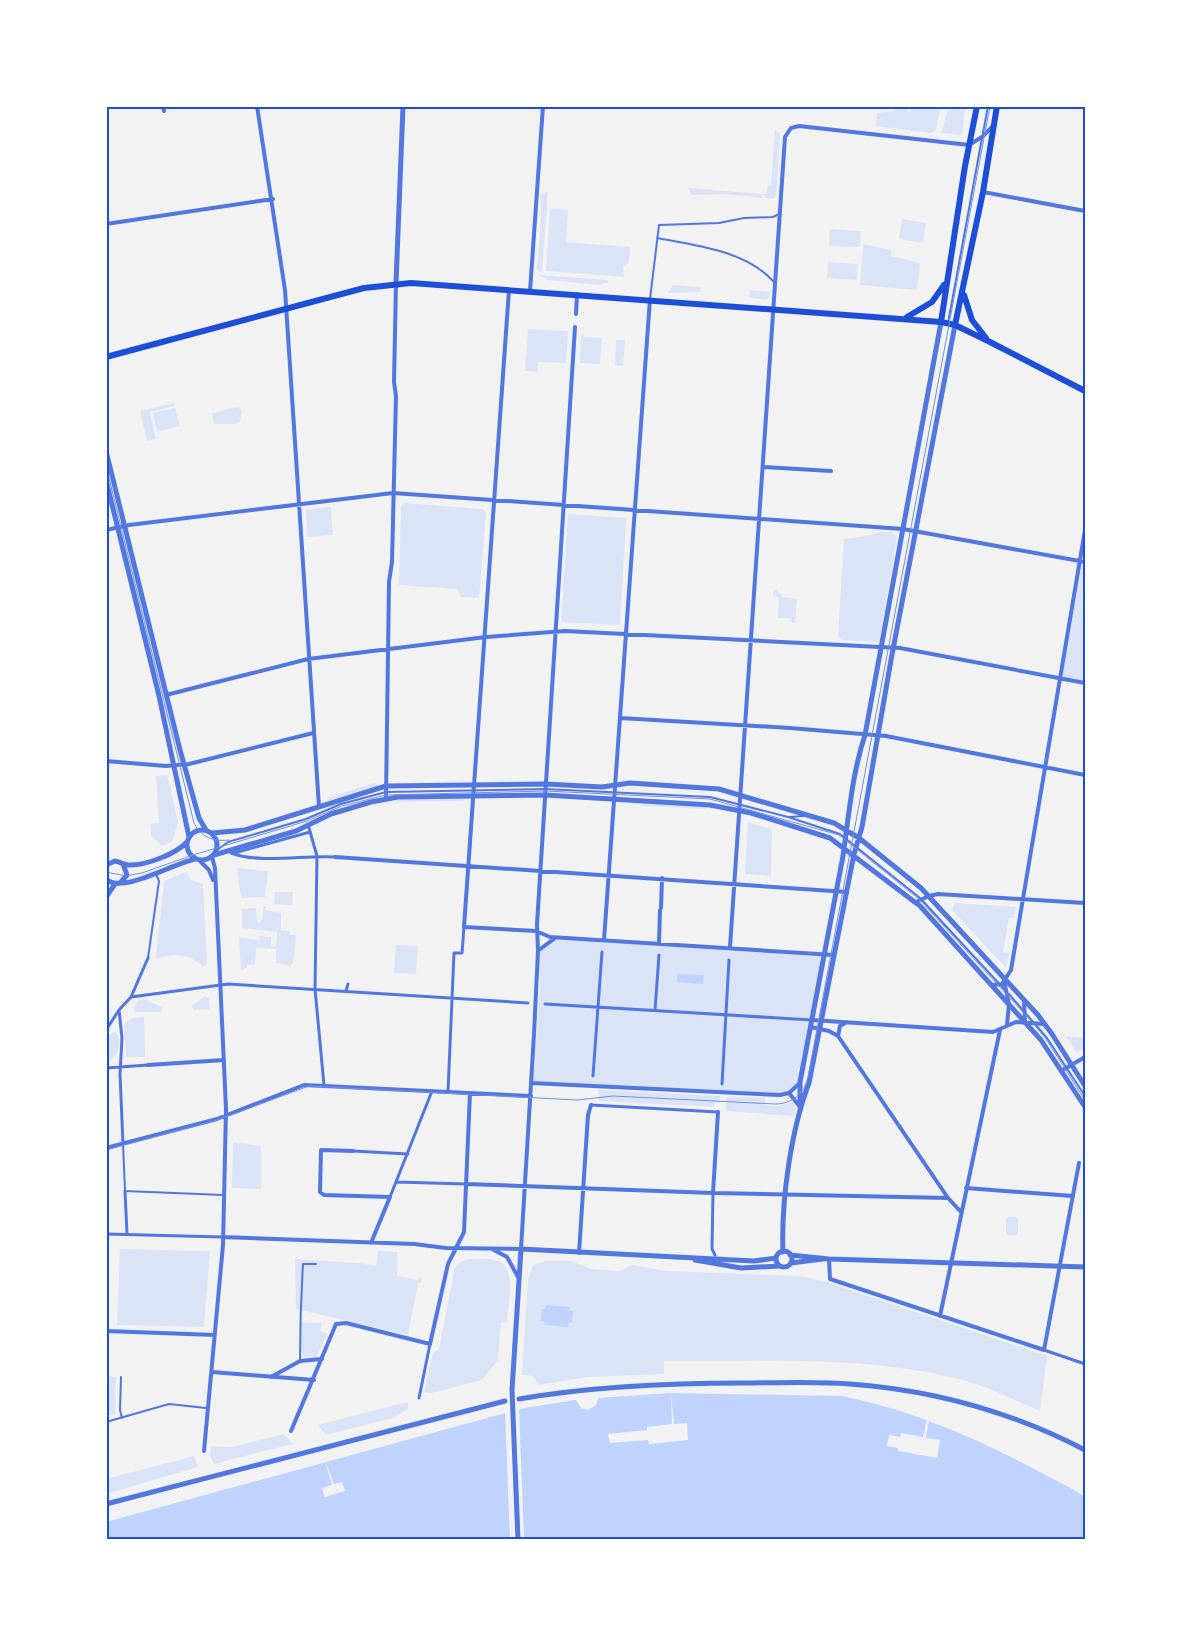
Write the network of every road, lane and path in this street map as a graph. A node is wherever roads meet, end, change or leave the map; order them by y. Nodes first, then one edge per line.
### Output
1 (257, 106) edge
2 (402, 106) edge
3 (543, 106) edge
4 (977, 106) edge
5 (988, 106) edge
6 (997, 106) edge
7 (992, 127) junction
8 (982, 137) junction
9 (969, 145) junction
10 (983, 192) junction
11 (272, 199) junction
12 (1085, 211) edge
13 (780, 214) junction
14 (106, 224) edge
15 (657, 238) junction
16 (947, 281) junction
17 (396, 284) junction
18 (776, 284) junction
19 (509, 290) junction
20 (530, 291) junction
21 (577, 294) junction
22 (963, 294) junction
23 (650, 299) junction
24 (286, 308) junction
25 (775, 310) junction
26 (576, 314) dead end
27 (906, 318) junction
28 (944, 322) junction
29 (955, 325) junction
30 (575, 327) dead end
31 (988, 341) junction
32 (107, 356) edge
33 (1085, 391) edge
34 (106, 451) edge
35 (764, 467) junction
36 (831, 471) dead end
37 (106, 480) edge
38 (394, 493) junction
39 (495, 501) junction
40 (298, 504) junction
41 (565, 506) junction
42 (634, 511) junction
43 (760, 520) junction
44 (124, 526) junction
45 (118, 527) junction
46 (903, 529) junction
47 (106, 530) edge
48 (1085, 530) edge
49 (916, 531) junction
50 (1080, 561) junction
51 (1085, 562) edge
52 (556, 631) junction
53 (626, 634) junction
54 (486, 637) junction
55 (751, 640) junction
56 (880, 647) junction
57 (894, 647) junction
58 (387, 649) junction
59 (308, 659) junction
60 (1060, 679) junction
61 (1085, 684) edge
62 (166, 695) junction
63 (620, 718) junction
64 (745, 726) junction
65 (313, 733) junction
66 (865, 735) junction
67 (878, 735) junction
68 (106, 761) edge
69 (184, 764) junction
70 (174, 766) junction
71 (1046, 768) junction
72 (1085, 775) edge
73 (615, 786) junction
74 (545, 789) junction
75 (473, 790) junction
76 (386, 792) junction
77 (615, 792) junction
78 (740, 796) junction
79 (614, 799) junction
80 (341, 804) junction
81 (319, 806) junction
82 (739, 807) junction
83 (808, 815) junction
84 (788, 817) junction
85 (845, 829) junction
86 (206, 830) junction
87 (212, 833) junction
88 (844, 838) junction
89 (859, 838) junction
90 (188, 839) junction
91 (856, 846) junction
92 (844, 847) junction
93 (214, 854) junction
94 (854, 854) junction
95 (317, 856) junction
96 (335, 857) joint
97 (109, 860) edge
98 (198, 860) junction
99 (123, 864) junction
100 (106, 865) edge
101 (468, 866) junction
102 (540, 870) junction
103 (156, 873) junction
104 (609, 875) junction
105 (662, 878) junction
106 (106, 880) edge
107 (118, 883) junction
108 (214, 883) junction
109 (734, 883) junction
110 (836, 890) junction
111 (847, 892) junction
112 (929, 896) junction
113 (106, 897) edge
114 (922, 899) junction
115 (1022, 900) junction
116 (916, 902) junction
117 (1085, 903) edge
118 (464, 927) junction
119 (536, 931) junction
120 (557, 937) junction
121 (604, 940) junction
122 (659, 942) junction
123 (730, 947) junction
124 (538, 951) junction
125 (602, 952) dead end
126 (825, 953) junction
127 (834, 954) junction
128 (659, 956) dead end
129 (148, 958) joint
130 (729, 960) dead end
131 (1002, 983) junction
132 (348, 984) dead end
133 (220, 985) junction
134 (992, 985) junction
135 (314, 989) junction
136 (346, 991) junction
137 (1007, 992) junction
138 (131, 997) junction
139 (452, 998) junction
140 (528, 1002) dead end
141 (1024, 1003) junction
142 (545, 1004) dead end
143 (1010, 1004) junction
144 (599, 1007) junction
145 (119, 1010) junction
146 (655, 1010) junction
147 (1026, 1013) junction
148 (726, 1014) junction
149 (812, 1020) junction
150 (822, 1020) junction
151 (847, 1022) junction
152 (1025, 1022) junction
153 (1034, 1022) junction
154 (1044, 1024) junction
155 (1008, 1025) junction
156 (811, 1027) junction
157 (820, 1029) junction
158 (106, 1030) edge
159 (1000, 1030) junction
160 (838, 1036) junction
161 (1085, 1057) edge
162 (224, 1060) junction
163 (1072, 1064) junction
164 (148, 1065) joint
165 (120, 1067) junction
166 (106, 1068) edge
167 (1067, 1068) junction
168 (1061, 1071) junction
169 (592, 1076) dead end
170 (800, 1082) junction
171 (532, 1083) junction
172 (722, 1084) dead end
173 (324, 1085) junction
174 (1085, 1086) edge
175 (432, 1091) junction
176 (448, 1092) junction
177 (470, 1093) junction
178 (789, 1093) junction
179 (531, 1096) junction
180 (1085, 1096) edge
181 (591, 1105) joint
182 (1085, 1107) edge
183 (800, 1108) junction
184 (718, 1112) joint
185 (226, 1115) junction
186 (123, 1144) junction
187 (106, 1148) edge
188 (353, 1151) joint
189 (408, 1154) junction
190 (1079, 1163) dead end
191 (396, 1182) junction
192 (466, 1184) junction
193 (525, 1186) junction
194 (584, 1187) junction
195 (966, 1188) junction
196 (125, 1191) junction
197 (713, 1193) junction
198 (223, 1194) junction
199 (786, 1194) junction
200 (1073, 1196) junction
201 (390, 1197) junction
202 (948, 1198) junction
203 (961, 1212) junction
204 (106, 1234) edge
205 (126, 1234) junction
206 (222, 1237) junction
207 (371, 1243) junction
208 (458, 1248) junction
209 (490, 1248) junction
210 (521, 1249) junction
211 (783, 1252) junction
212 (579, 1253) junction
213 (715, 1255) dead end
214 (790, 1255) junction
215 (687, 1258) junction
216 (776, 1258) junction
217 (827, 1259) junction
218 (952, 1262) junction
219 (790, 1263) junction
220 (316, 1264) dead end
221 (779, 1266) junction
222 (1060, 1267) junction
223 (1085, 1267) edge
224 (519, 1281) junction
225 (940, 1316) junction
226 (106, 1332) edge
227 (215, 1335) junction
228 (430, 1344) junction
229 (1044, 1350) junction
230 (322, 1359) junction
231 (300, 1361) junction
232 (1085, 1364) edge
233 (212, 1372) junction
234 (121, 1377) dead end
235 (271, 1377) junction
236 (314, 1380) junction
237 (419, 1398) dead end
238 (519, 1399) dead end
239 (505, 1401) dead end
240 (208, 1408) junction
241 (122, 1418) junction
242 (106, 1422) edge
243 (291, 1431) dead end
244 (1085, 1450) edge
245 (204, 1451) dead end
246 (106, 1504) edge
247 (518, 1540) edge

1 - 11 street
2 - 17 street
3 - 20 street
4 - 9 main road
5 - 8 lane
6 - 7 main road
7 - 8 street
7 - 10 main road
8 - 9 street
8 - 28 lane
9 - 13 street
9 - 16 main road
10 - 12 street
10 - 22 main road
11 - 14 street
11 - 24 street
13 - 15 lane
13 - 18 street
15 - 18 lane
15 - 23 lane
16 - 27 main road
16 - 28 main road
17 - 19 main road
17 - 24 main road
17 - 38 street
18 - 25 street
19 - 20 main road
19 - 39 street
20 - 21 main road
21 - 23 main road
21 - 26 street
22 - 29 main road
22 - 31 main road
23 - 25 main road
23 - 42 street
24 - 32 main road
24 - 40 street
25 - 27 main road
25 - 35 street
27 - 28 main road
28 - 29 main road
28 - 46 street
29 - 31 main road
29 - 49 street
30 - 41 street
31 - 33 main road
34 - 44 street
35 - 36 street
35 - 43 street
37 - 45 street
38 - 39 street
38 - 40 street
38 - 58 street
39 - 41 street
39 - 54 street
40 - 44 street
40 - 59 street
41 - 42 street
41 - 52 street
42 - 43 street
42 - 53 street
43 - 46 street
43 - 55 street
44 - 45 street
44 - 62 street
45 - 47 street
45 - 70 street
46 - 49 street
46 - 56 street
48 - 50 street
49 - 50 street
49 - 57 street
50 - 51 street
50 - 60 street
52 - 53 street
52 - 54 street
52 - 74 street
53 - 55 street
53 - 63 street
54 - 58 street
54 - 75 street
55 - 56 street
55 - 64 street
56 - 57 street
56 - 66 street
57 - 60 street
57 - 67 street
58 - 59 street
58 - 76 street
59 - 62 street
59 - 65 street
60 - 61 street
60 - 71 street
62 - 69 street
63 - 64 street
63 - 73 street
64 - 66 street
64 - 78 street
65 - 69 street
65 - 81 street
66 - 67 street
66 - 85 street
67 - 71 street
67 - 89 street
68 - 70 street
69 - 70 street
69 - 86 street
70 - 90 street
71 - 72 street
71 - 115 street
73 - 74 street
73 - 77 street
73 - 78 street
74 - 75 street
74 - 75 street
74 - 77 lane
74 - 79 street
74 - 102 street
75 - 76 street
75 - 76 street
75 - 101 street
76 - 80 lane
76 - 81 street
76 - 93 street
77 - 79 street
77 - 82 lane
78 - 82 street
78 - 83 street
79 - 82 street
79 - 104 street
80 - 81 lane
80 - 93 lane
81 - 87 street
82 - 84 lane
82 - 92 street
82 - 109 street
83 - 84 lane
83 - 85 street
84 - 88 lane
85 - 88 street
85 - 89 street
86 - 87 street
86 - 90 street
87 - 93 street
88 - 91 lane
88 - 92 street
89 - 91 street
89 - 112 street
90 - 98 street
90 - 99 street
91 - 94 street
91 - 114 lane
92 - 94 street
92 - 110 street
93 - 98 street
93 - 108 street
94 - 111 street
94 - 116 street
95 - 95 street
95 - 96 street
95 - 135 street
96 - 101 street
97 - 99 street
97 - 100 street
98 - 103 street
98 - 108 street
99 - 107 street
101 - 102 street
101 - 118 street
102 - 104 street
102 - 119 street
103 - 107 street
103 - 129 lane
104 - 105 street
104 - 121 street
105 - 109 street
105 - 122 street
106 - 107 street
107 - 113 street
108 - 133 street
109 - 110 street
109 - 123 street
110 - 111 street
110 - 126 street
111 - 127 street
112 - 114 street
112 - 115 street
112 - 131 street
114 - 116 street
114 - 131 lane
115 - 117 street
115 - 131 street
116 - 134 street
118 - 119 street
118 - 139 street
119 - 120 street
119 - 124 street
120 - 121 street
120 - 124 street
121 - 122 street
122 - 123 street
123 - 126 street
124 - 171 street
125 - 144 street
126 - 127 street
126 - 149 street
127 - 150 street
128 - 146 street
129 - 138 street
130 - 148 street
131 - 134 street
131 - 137 street
131 - 141 street
132 - 136 street
133 - 135 street
133 - 138 street
133 - 162 street
134 - 143 street
135 - 136 street
135 - 173 street
136 - 139 street
137 - 143 street
137 - 147 lane
138 - 145 street
139 - 140 street
139 - 176 street
141 - 147 street
141 - 154 street
142 - 144 street
143 - 152 street
143 - 155 street
144 - 146 street
144 - 169 street
145 - 158 street
145 - 165 street
146 - 148 street
147 - 152 street
147 - 153 lane
148 - 149 street
148 - 172 street
149 - 150 street
149 - 156 street
150 - 151 street
150 - 157 street
151 - 159 street
151 - 160 street
152 - 153 street
152 - 155 street
152 - 168 street
153 - 154 street
153 - 167 lane
154 - 163 street
155 - 159 street
156 - 157 street
156 - 170 street
157 - 160 street
157 - 183 street
159 - 195 street
160 - 202 street
161 - 163 street
162 - 164 street
162 - 185 street
163 - 167 street
163 - 174 street
164 - 165 street
165 - 166 street
165 - 186 street
167 - 168 street
167 - 180 lane
168 - 182 street
170 - 178 street
170 - 183 street
171 - 178 street
171 - 179 street
173 - 175 street
173 - 185 street
175 - 176 street
175 - 189 street
176 - 177 street
177 - 179 street
177 - 192 street
178 - 183 street
179 - 193 street
181 - 184 street
181 - 194 street
183 - 199 street
184 - 197 street
185 - 186 street
185 - 198 street
186 - 187 street
186 - 196 lane
188 - 189 street
188 - 201 street
189 - 191 street
190 - 200 street
191 - 192 street
191 - 201 street
192 - 193 street
192 - 208 street
193 - 194 street
193 - 210 street
194 - 197 street
194 - 212 street
195 - 200 street
195 - 203 street
196 - 198 lane
196 - 205 street
197 - 199 street
197 - 213 street
198 - 206 street
199 - 202 street
199 - 211 street
200 - 222 street
201 - 207 street
202 - 203 street
203 - 218 street
204 - 205 street
205 - 206 street
206 - 207 street
206 - 227 street
207 - 208 street
208 - 209 street
208 - 228 street
209 - 210 street
209 - 224 street
210 - 212 street
210 - 224 street
211 - 214 street
211 - 216 street
212 - 215 street
214 - 217 street
214 - 219 street
215 - 216 street
215 - 221 street
216 - 221 street
217 - 218 street
217 - 219 street
217 - 225 street
218 - 222 street
218 - 225 street
219 - 221 street
220 - 231 lane
222 - 223 street
222 - 229 street
224 - 247 street
225 - 229 street
226 - 227 street
227 - 233 street
228 - 230 street
228 - 237 street
229 - 232 street
230 - 231 street
230 - 236 street
231 - 235 street
233 - 235 street
233 - 240 street
234 - 241 lane
235 - 236 street
236 - 243 street
238 - 244 street
239 - 246 street
240 - 241 lane
240 - 245 street
241 - 242 lane

